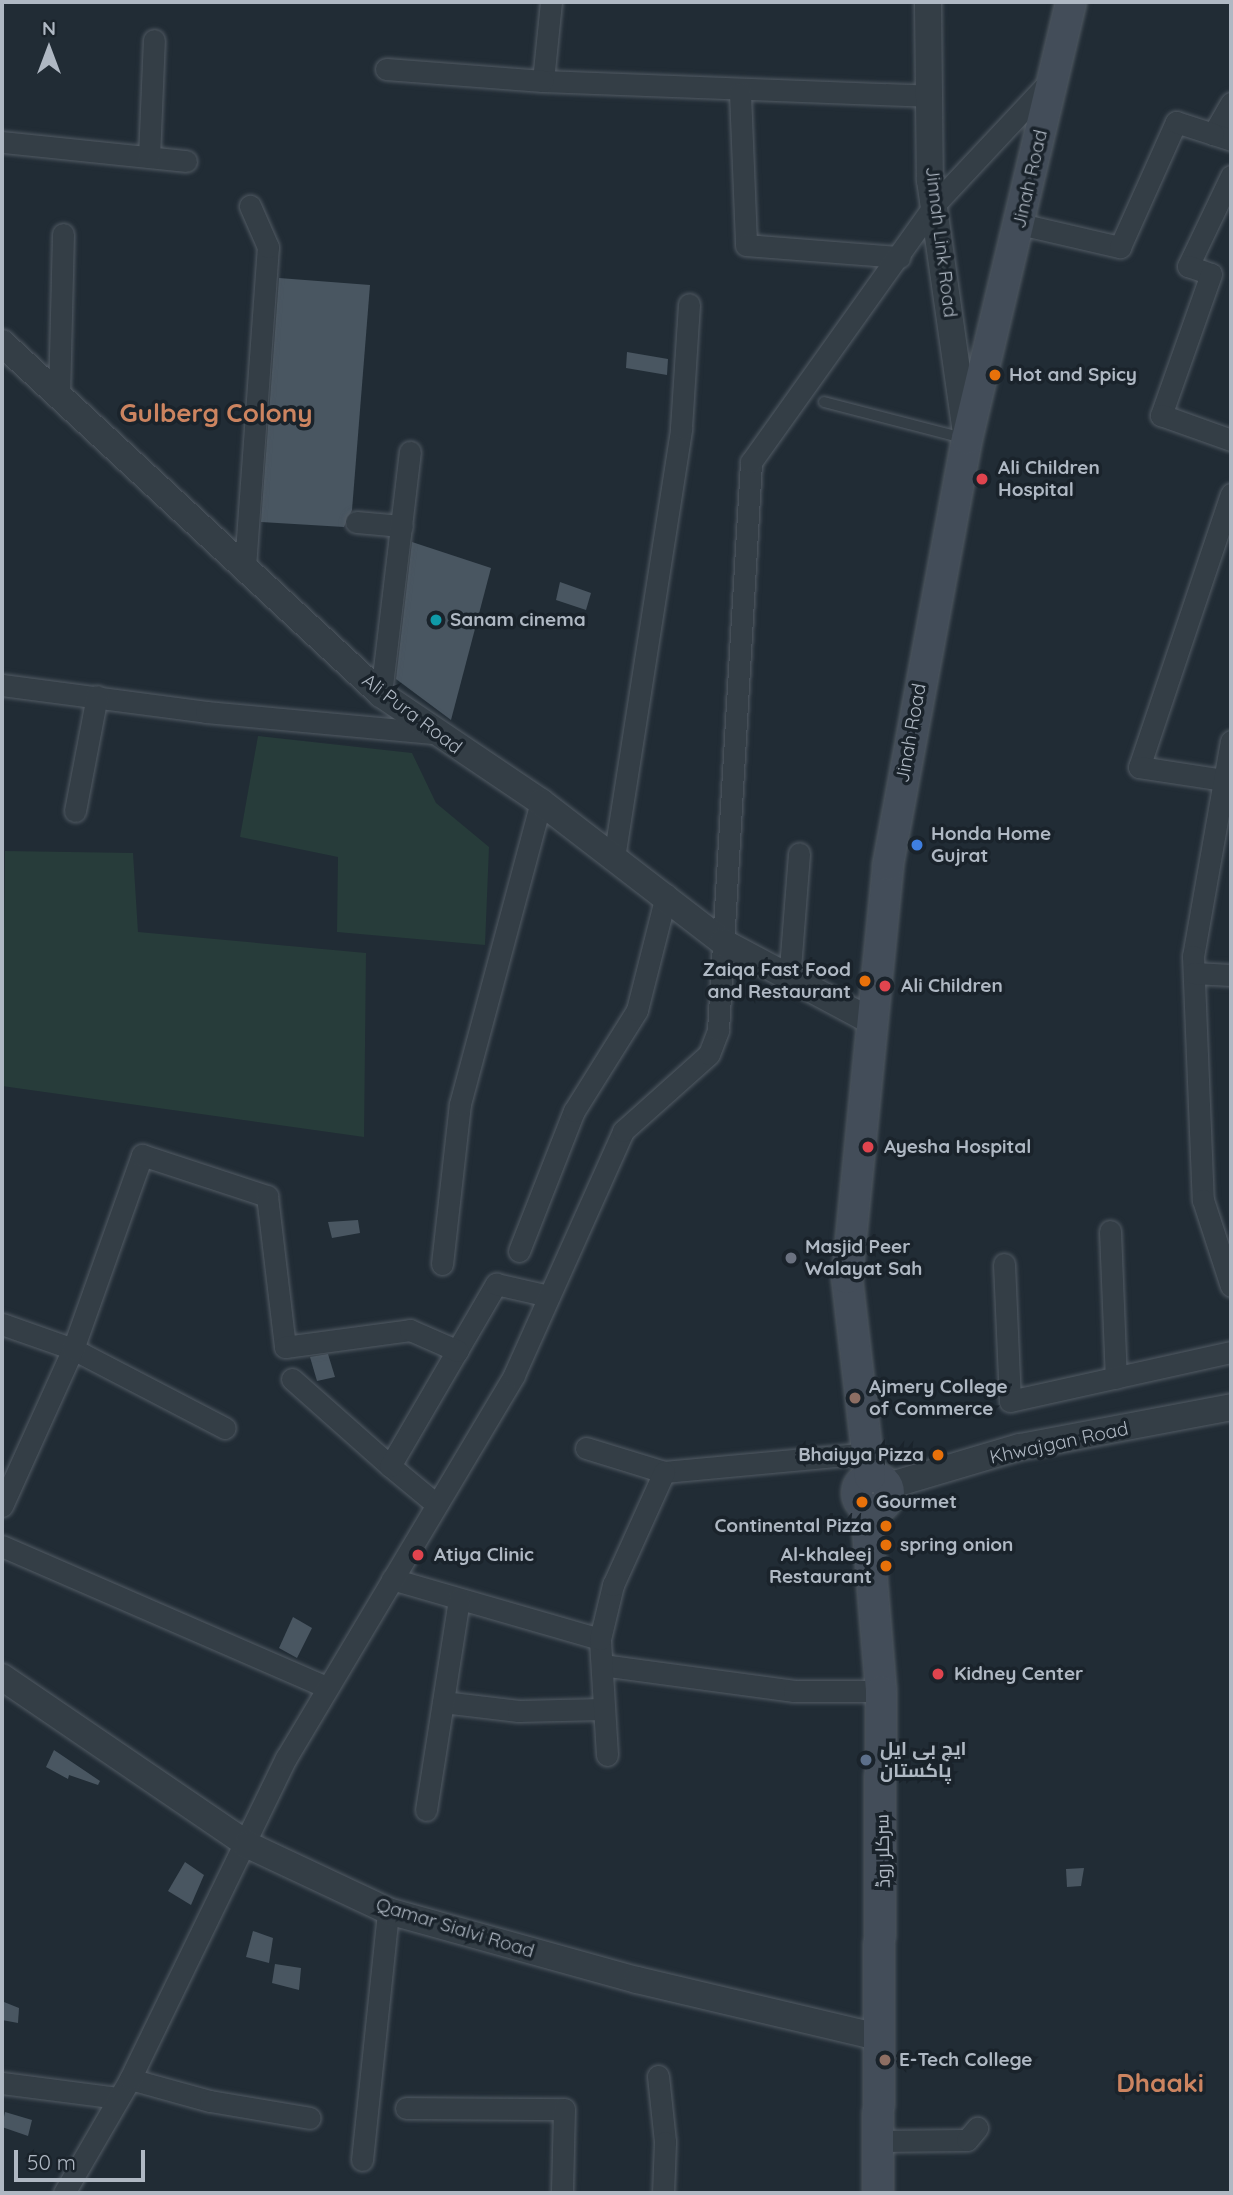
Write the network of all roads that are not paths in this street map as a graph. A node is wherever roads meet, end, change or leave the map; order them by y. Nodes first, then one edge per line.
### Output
1 (551, 2) edge
2 (928, 2) edge
3 (1071, 2) edge
4 (154, 40) dead end
5 (386, 69) dead end
6 (1053, 78) junction
7 (543, 81) junction
8 (740, 93) junction
9 (930, 96) junction
10 (1231, 103) edge
11 (1222, 137) edge
12 (2, 142) edge
13 (149, 157) junction
14 (186, 160) dead end
15 (1231, 176) edge
16 (934, 205) junction
17 (250, 206) dead end
18 (1020, 223) junction
19 (63, 234) dead end
20 (900, 257) junction
21 (689, 304) dead end
22 (2, 342) edge
23 (59, 397) junction
24 (824, 402) dead end
25 (967, 439) junction
26 (1231, 440) edge
27 (410, 452) dead end
28 (1231, 494) edge
29 (356, 522) dead end
30 (402, 526) junction
31 (245, 567) junction
32 (2, 685) edge
33 (381, 694) junction
34 (97, 696) junction
35 (433, 733) junction
36 (1231, 741) edge
37 (1227, 781) edge
38 (541, 802) junction
39 (75, 811) dead end
40 (799, 853) dead end
41 (614, 858) junction
42 (666, 895) junction
43 (723, 942) junction
44 (1194, 973) junction
45 (1231, 975) edge
46 (789, 981) junction
47 (871, 1021) junction
48 (1110, 1231) dead end
49 (519, 1251) dead end
50 (442, 1264) dead end
51 (1004, 1264) dead end
52 (1231, 1286) edge
53 (549, 1296) junction
54 (2, 1324) edge
55 (73, 1349) junction
56 (458, 1351) junction
57 (1231, 1352) edge
58 (1116, 1378) junction
59 (292, 1379) dead end
60 (1231, 1407) edge
61 (225, 1428) dead end
62 (586, 1448) dead end
63 (390, 1466) junction
64 (664, 1472) junction
65 (875, 1472) junction
66 (436, 1504) junction
67 (2, 1506) edge
68 (2, 1546) edge
69 (392, 1579) junction
70 (459, 1600) junction
71 (600, 1639) junction
72 (602, 1665) junction
73 (2, 1677) edge
74 (327, 1687) junction
75 (881, 1691) junction
76 (443, 1702) junction
77 (604, 1709) junction
78 (607, 1755) dead end
79 (426, 1810) dead end
80 (248, 1845) junction
81 (388, 1911) junction
82 (879, 2037) junction
83 (658, 2076) dead end
84 (130, 2079) junction
85 (2, 2083) edge
86 (117, 2098) junction
87 (406, 2108) dead end
88 (310, 2118) dead end
89 (977, 2128) dead end
90 (879, 2141) junction
91 (362, 2160) dead end
92 (64, 2193) edge
93 (562, 2193) edge
94 (663, 2193) edge
95 (878, 2193) edge

1 - 7 street
2 - 9 street, Jinnah Link Road
3 - 6 main road, Jinah Road
4 - 13 street
5 - 7 street
6 - 16 street
6 - 18 main road, Jinah Road
7 - 8 street
8 - 9 street
8 - 20 street
9 - 16 street, Jinnah Link Road
10 - 11 street
11 - 18 street
12 - 13 street
13 - 14 street
15 - 26 street
16 - 20 street
16 - 25 street, Jinnah Link Road
17 - 31 street
18 - 25 main road, Jinah Road
19 - 23 street
20 - 43 street
21 - 41 street
22 - 23 street, Ali Pura Road
23 - 31 street, Ali Pura Road
24 - 25 lane
25 - 47 main road, Jinah Road
27 - 30 street
28 - 37 street
29 - 30 street
30 - 33 street
31 - 33 street, Ali Pura Road
32 - 34 street
33 - 35 street, Ali Pura Road
34 - 35 street
34 - 39 street
35 - 38 street, Ali Pura Road
36 - 37 street
37 - 44 street
38 - 41 street, Ali Pura Road
38 - 50 street
40 - 46 street
41 - 42 street, Ali Pura Road
42 - 43 street, Ali Pura Road
42 - 49 street
43 - 46 street, Ali Pura Road
43 - 53 street
44 - 45 street
44 - 52 street
46 - 47 street, Ali Pura Road
47 - 65 main road, Jinah Road
48 - 58 street
51 - 58 street
53 - 56 street
53 - 66 street
54 - 55 street
55 - 56 street
55 - 61 street
55 - 67 street
56 - 63 street
57 - 58 street
59 - 63 street
60 - 65 street, Khwajgan Road
62 - 64 street
63 - 66 street
64 - 65 street
64 - 71 street
65 - 75 main road, سرکلر روڈ
66 - 69 street
68 - 74 street
69 - 70 street
69 - 74 street
70 - 71 street
70 - 76 street
71 - 72 street
72 - 75 street
72 - 77 street
73 - 80 street, Qamar Sialvi Road
74 - 80 street
75 - 82 main road, سرکلر روڈ
76 - 77 street
76 - 79 street
77 - 78 street
80 - 81 street, Qamar Sialvi Road
80 - 84 street
81 - 82 street, Qamar Sialvi Road
81 - 91 street
82 - 90 main road, سرکلر روڈ
83 - 94 street
84 - 86 street
84 - 88 street
85 - 86 street
86 - 92 street
87 - 93 street
89 - 90 street
90 - 95 main road, سرکلر روڈ

